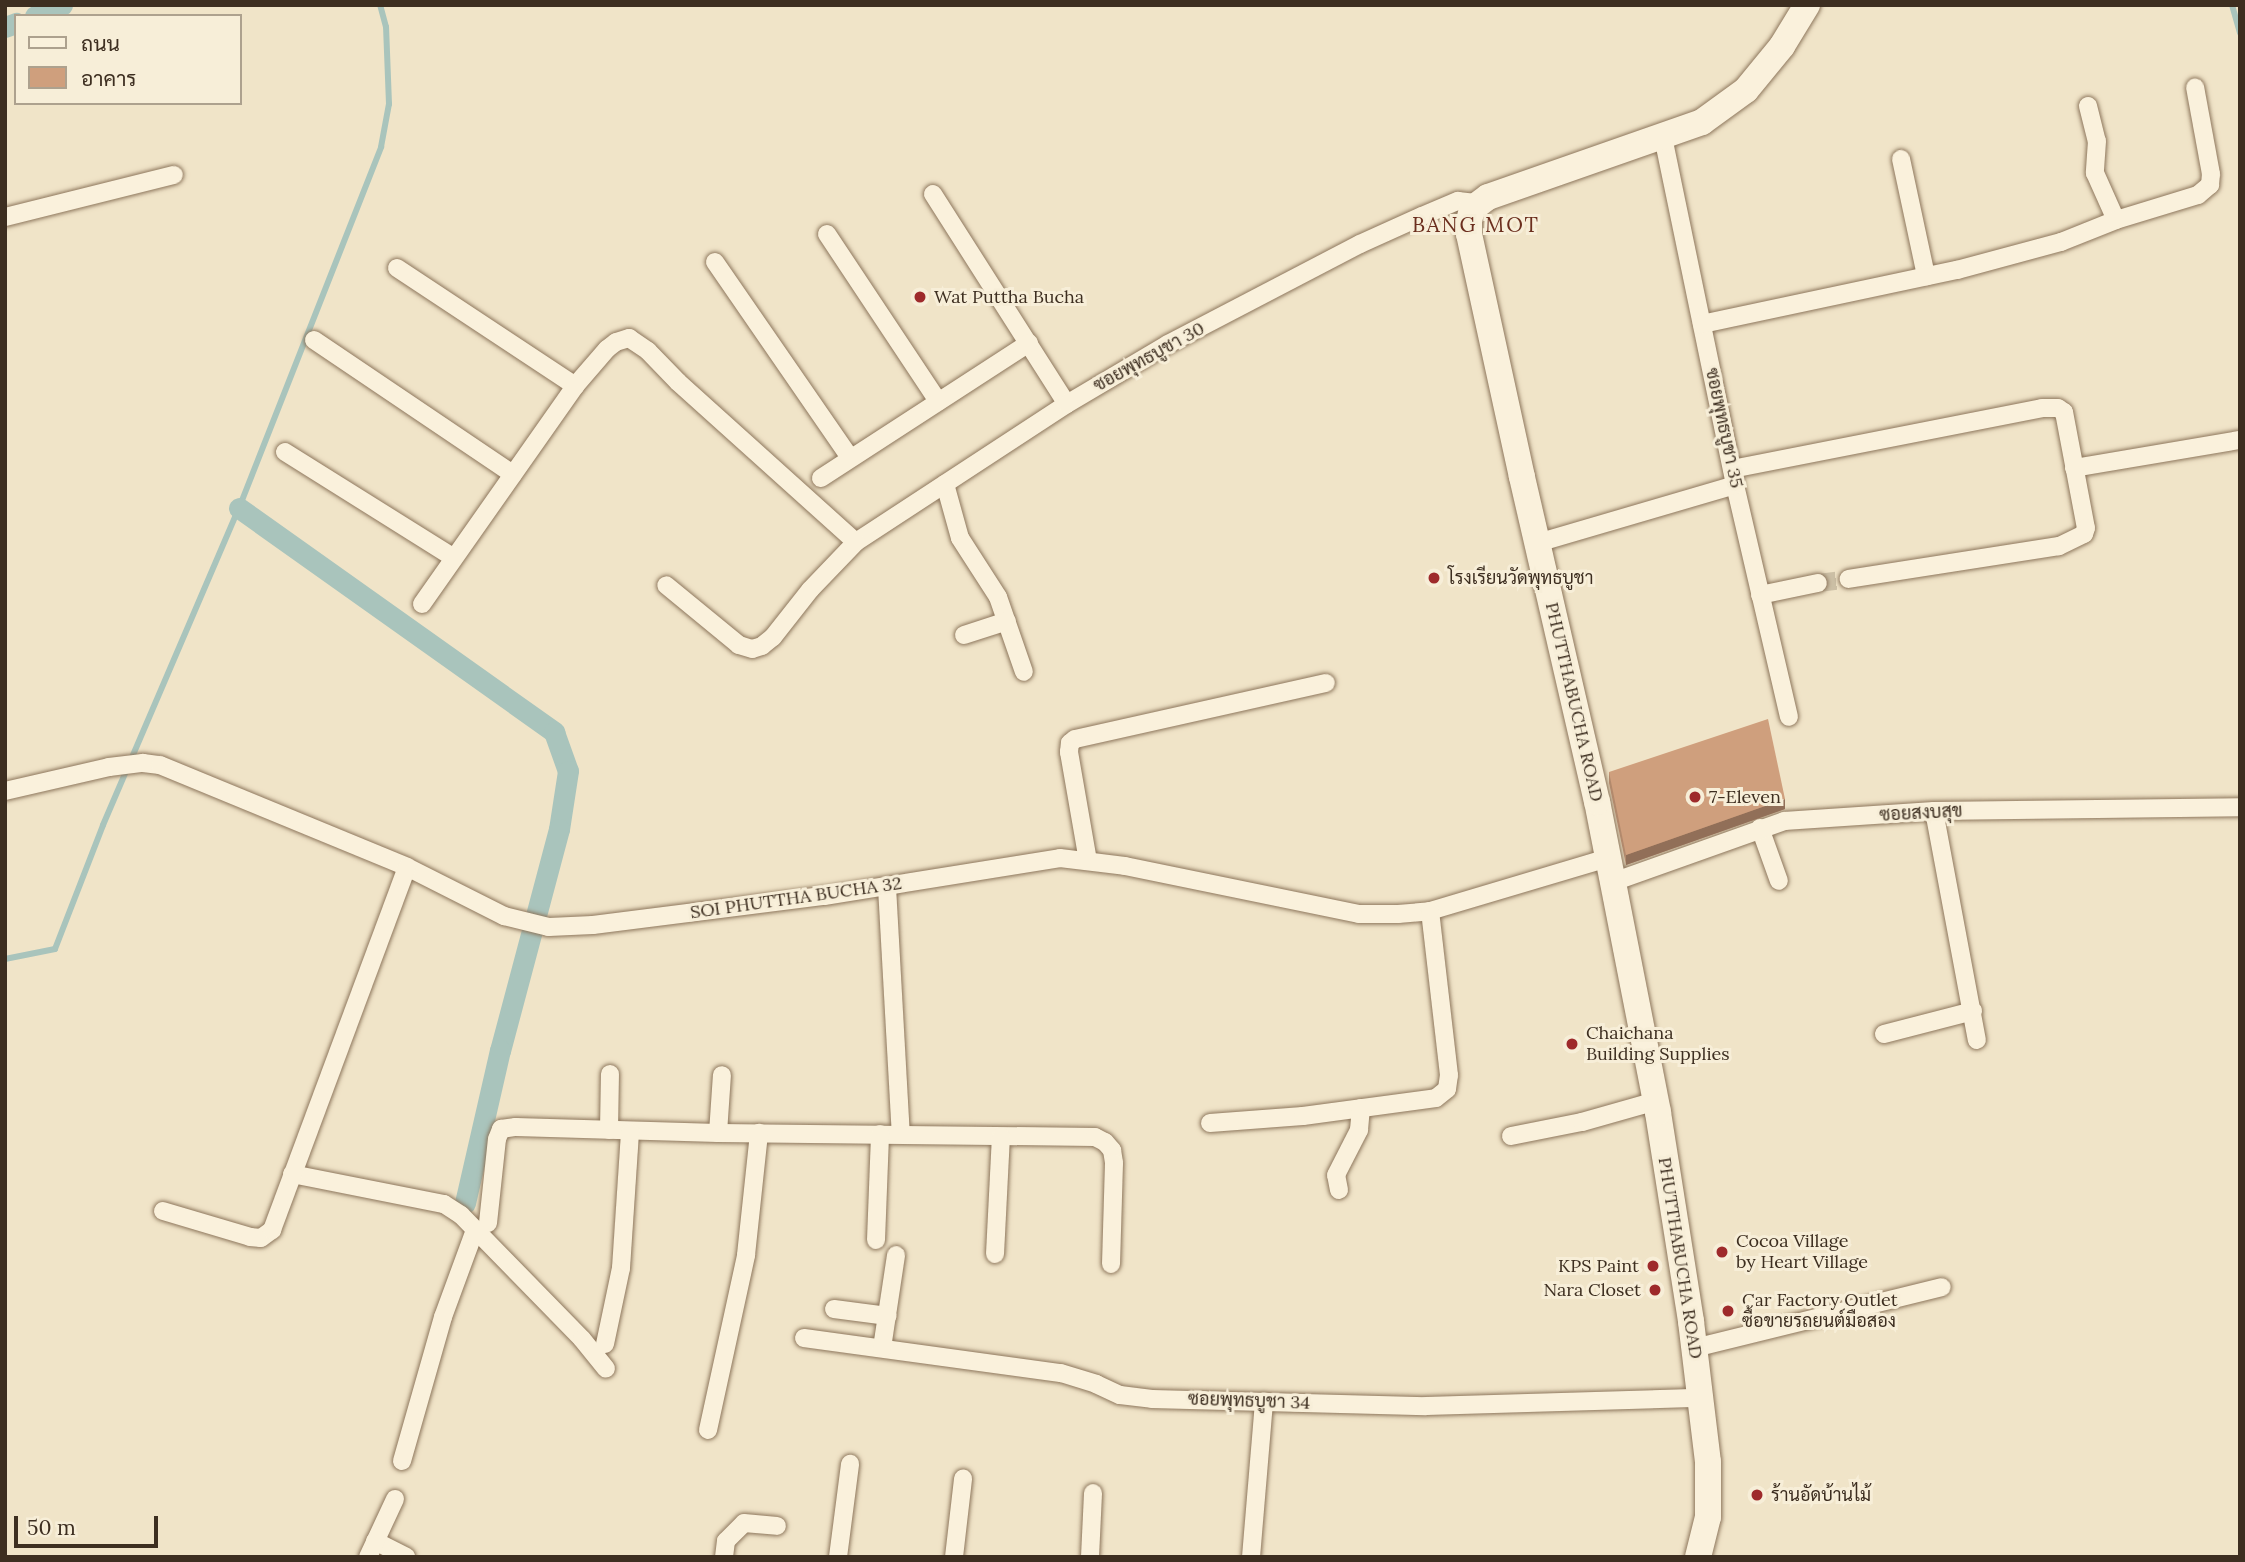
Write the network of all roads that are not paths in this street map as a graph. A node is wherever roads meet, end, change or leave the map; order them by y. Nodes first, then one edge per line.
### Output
1 (1807, 5) edge
2 (2195, 87) dead end
3 (2088, 106) dead end
4 (1663, 137) junction
5 (1901, 159) dead end
6 (174, 175) dead end
7 (933, 194) dead end
8 (1468, 202) junction
9 (5, 217) edge
10 (2116, 220) junction
11 (827, 234) dead end
12 (715, 262) dead end
13 (397, 268) dead end
14 (1926, 276) junction
15 (1702, 324) junction
16 (314, 340) dead end
17 (1029, 343) junction
18 (576, 386) junction
19 (939, 401) junction
20 (1067, 404) junction
21 (2240, 440) edge
22 (285, 452) dead end
23 (850, 458) junction
24 (2074, 468) junction
25 (513, 474) junction
26 (1734, 477) junction
27 (821, 478) dead end
28 (946, 484) junction
29 (856, 542) junction
30 (1537, 543) junction
31 (454, 558) junction
32 (1849, 579) tunnel mouth
33 (1818, 583) tunnel mouth
34 (666, 585) dead end
35 (1760, 595) junction
36 (422, 604) dead end
37 (1007, 621) junction
38 (964, 635) dead end
39 (1024, 672) dead end
40 (1326, 683) dead end
41 (1788, 717) dead end
42 (5, 791) edge
43 (2240, 807) edge
44 (1934, 811) junction
45 (1760, 828) junction
46 (1088, 860) junction
47 (407, 867) junction
48 (1611, 870) junction
49 (1779, 881) dead end
50 (887, 887) junction
51 (1430, 911) junction
52 (1973, 1011) junction
53 (1884, 1034) dead end
54 (1977, 1040) dead end
55 (610, 1074) dead end
56 (722, 1075) dead end
57 (1656, 1101) junction
58 (1362, 1108) junction
59 (1210, 1123) dead end
60 (609, 1130) junction
61 (630, 1132) junction
62 (718, 1133) junction
63 (759, 1133) junction
64 (880, 1134) junction
65 (901, 1134) junction
66 (1511, 1136) dead end
67 (1001, 1137) junction
68 (292, 1174) junction
69 (1339, 1190) dead end
70 (163, 1211) dead end
71 (482, 1226) junction
72 (876, 1240) dead end
73 (995, 1254) dead end
74 (895, 1255) dead end
75 (1111, 1264) dead end
76 (1942, 1287) dead end
77 (834, 1309) dead end
78 (888, 1316) junction
79 (804, 1338) dead end
80 (605, 1345) dead end
81 (883, 1348) junction
82 (1694, 1348) junction
83 (606, 1369) dead end
84 (1701, 1398) junction
85 (1264, 1402) junction
86 (708, 1430) dead end
87 (402, 1461) dead end
88 (850, 1464) dead end
89 (963, 1479) dead end
90 (1093, 1493) dead end
91 (395, 1499) dead end
92 (777, 1526) dead end
93 (371, 1549) edge
94 (406, 1557) edge
95 (724, 1557) edge
96 (838, 1557) edge
97 (954, 1557) edge
98 (1090, 1557) edge
99 (1251, 1557) edge
100 (1698, 1557) edge

1 - 4 main road
2 - 10 street
3 - 10 street
4 - 8 main road
4 - 15 street, ซอยพุทธบูชา 35
5 - 14 street
6 - 9 street
7 - 17 street
8 - 20 street, ซอยพุทธบูชา 30
8 - 30 main road, PHUTTHABUCHA ROAD
10 - 14 street
11 - 19 street
12 - 23 street
13 - 18 street
14 - 15 street
15 - 26 street, ซอยพุทธบูชา 35
16 - 25 street
17 - 19 street
17 - 20 street
18 - 25 street
18 - 29 street
19 - 23 street
20 - 28 street, ซอยพุทธบูชา 30
21 - 24 street
22 - 31 street
23 - 27 street
24 - 26 street
24 - 32 street
25 - 31 street
26 - 30 street
26 - 35 street, ซอยพุทธบูชา 35
28 - 29 street, ซอยพุทธบูชา 30
28 - 37 street
29 - 34 street, ซอยพุทธบูชา 30
30 - 48 main road, PHUTTHABUCHA ROAD
31 - 36 street
33 - 35 street
35 - 41 street, ซอยพุทธบูชา 35
37 - 38 street
37 - 39 street
40 - 46 street
42 - 47 street, SOI PHUTTHA BUCHA 32
43 - 44 street, ซอยสงบสุข
44 - 45 street, ซอยสงบสุข
44 - 52 street
45 - 48 street, ซอยสงบสุข
45 - 49 street
46 - 50 street, SOI PHUTTHA BUCHA 32
46 - 51 street, SOI PHUTTHA BUCHA 32
47 - 50 street, SOI PHUTTHA BUCHA 32
47 - 68 street
48 - 51 street, SOI PHUTTHA BUCHA 32
48 - 57 main road, PHUTTHABUCHA ROAD
50 - 65 street
51 - 58 street
52 - 53 street
52 - 54 street
55 - 60 street
56 - 62 street
57 - 66 street
57 - 82 main road, PHUTTHABUCHA ROAD
58 - 59 street
58 - 69 street
60 - 61 street
60 - 71 street
61 - 62 street
61 - 80 street
62 - 63 street
63 - 64 street
63 - 86 street
64 - 65 street
64 - 72 street
65 - 67 street
67 - 73 street
67 - 75 street
68 - 70 street
68 - 71 street
71 - 83 street
71 - 87 street
74 - 78 street
76 - 82 street
77 - 78 street
78 - 81 street
79 - 81 street, ซอยพุทธบูชา 34
81 - 85 street, ซอยพุทธบูชา 34
82 - 84 main road, PHUTTHABUCHA ROAD
84 - 85 street, ซอยพุทธบูชา 34
84 - 100 main road, PHUTTHABUCHA ROAD
85 - 99 street
88 - 96 street
89 - 97 street
90 - 98 street
91 - 93 street
92 - 95 street
93 - 94 street

